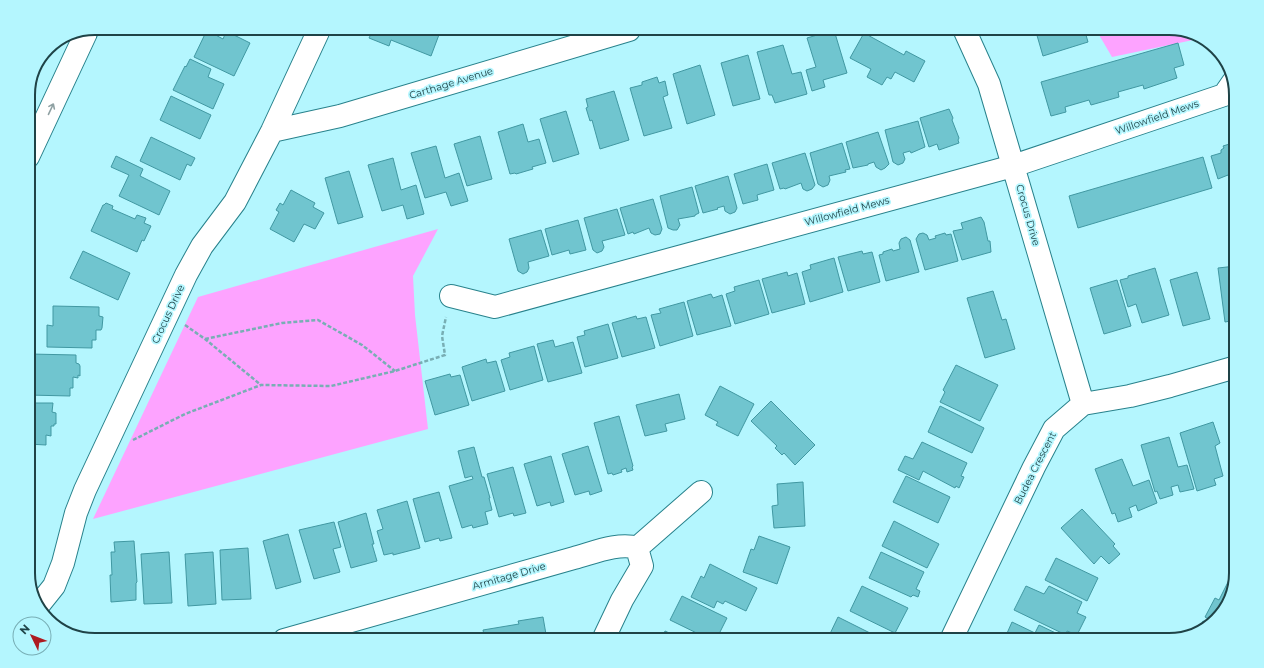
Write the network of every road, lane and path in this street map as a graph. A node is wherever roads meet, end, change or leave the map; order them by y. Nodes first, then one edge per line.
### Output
1 (317, 35) edge
2 (612, 35) edge
3 (967, 35) edge
4 (85, 36) edge
5 (1229, 88) edge
6 (272, 131) junction
7 (35, 141) edge
8 (1013, 166) junction
9 (451, 296) joint
10 (168, 314) junction
11 (205, 339) junction
12 (1229, 369) edge
13 (395, 371) junction
14 (261, 385) junction
15 (1083, 404) junction
16 (130, 441) dead end
17 (701, 492) dead end
18 (637, 548) junction
19 (42, 601) edge
20 (309, 633) edge
21 (606, 633) edge
22 (954, 633) edge

1 - 6 main road, Crocus Drive
2 - 6 main road, Carthage Avenue
3 - 8 main road, Crocus Drive
7 -> 4 main road
5 - 8 main road, Willowfield Mews
6 - 10 main road, Crocus Drive
8 - 9 main road, Willowfield Mews
8 - 15 main road, Crocus Drive
9 - 13 path
10 - 11 path
10 - 19 main road, Crocus Drive
11 - 13 path
11 - 14 path
12 - 15 main road
13 - 14 path
14 - 16 path
15 - 22 main road, Budea Crescent
17 - 18 main road
18 - 20 main road, Armitage Drive
18 - 21 main road

